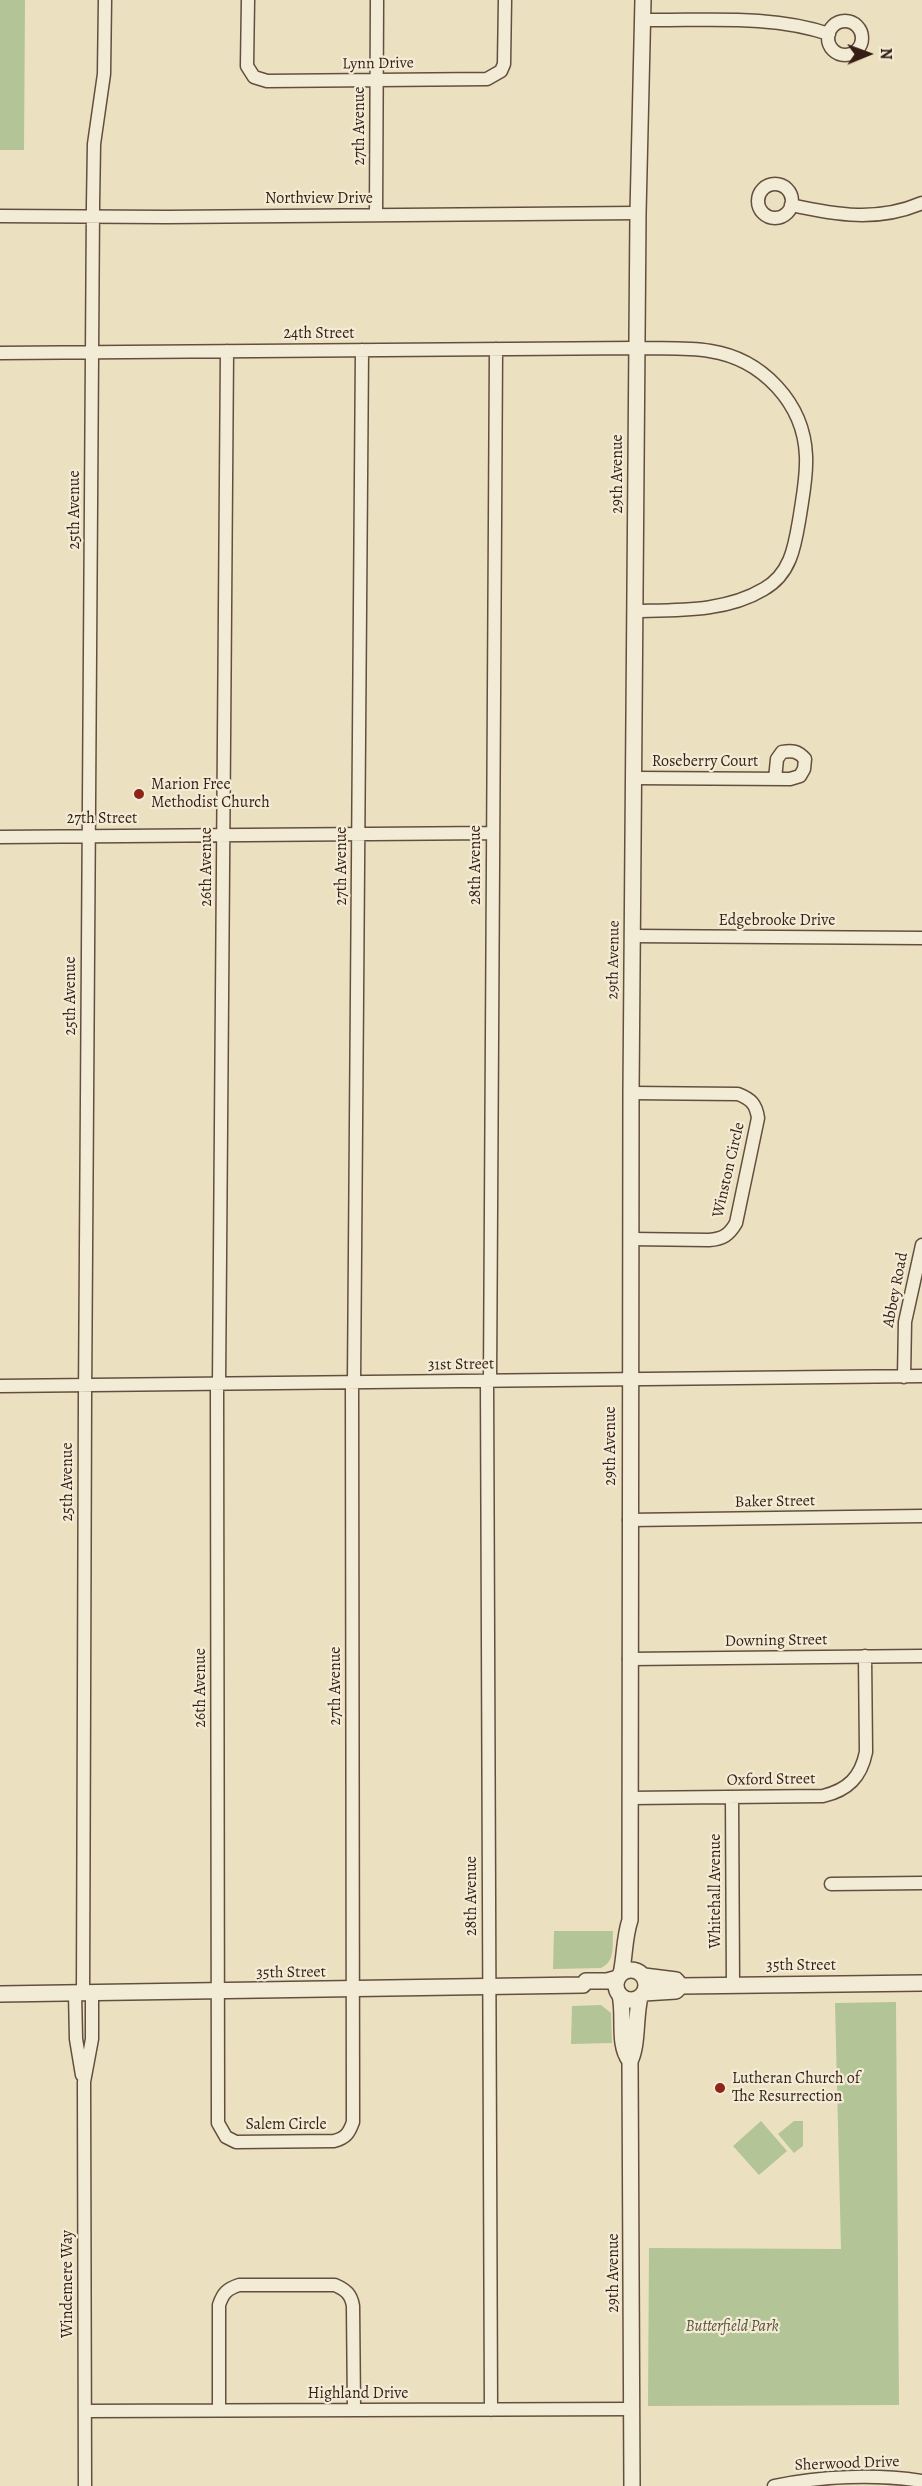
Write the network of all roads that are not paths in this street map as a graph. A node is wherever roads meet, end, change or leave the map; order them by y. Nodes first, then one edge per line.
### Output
1 (105, 0) edge
2 (248, 0) edge
3 (377, 0) edge
4 (505, 0) edge
5 (643, 0) edge
6 (644, 20) junction
7 (829, 34) dead end
8 (376, 81) junction
9 (922, 203) edge
10 (791, 205) dead end
11 (638, 213) junction
12 (93, 215) junction
13 (376, 215) junction
14 (0, 216) edge
15 (638, 348) junction
16 (496, 349) junction
17 (362, 350) junction
18 (228, 351) junction
19 (92, 352) junction
20 (0, 353) edge
21 (635, 611) junction
22 (635, 778) junction
23 (775, 779) dead end
24 (493, 833) junction
25 (358, 834) junction
26 (89, 835) junction
27 (224, 835) junction
28 (0, 837) edge
29 (632, 936) junction
30 (922, 938) edge
31 (631, 1093) junction
32 (630, 1239) junction
33 (922, 1245) edge
34 (922, 1376) edge
35 (904, 1377) junction
36 (629, 1379) junction
37 (488, 1381) junction
38 (353, 1382) junction
39 (218, 1384) junction
40 (85, 1385) junction
41 (0, 1386) edge
42 (922, 1516) edge
43 (629, 1520) junction
44 (865, 1656) junction
45 (922, 1656) edge
46 (630, 1659) junction
47 (732, 1797) junction
48 (630, 1798) junction
49 (922, 1883) edge
50 (831, 1884) dead end
51 (630, 1920) junction
52 (641, 1974) junction
53 (922, 1983) edge
54 (619, 1985) junction
55 (733, 1985) junction
56 (681, 1986) junction
57 (488, 1988) junction
58 (353, 1990) junction
59 (218, 1991) junction
60 (83, 1993) junction
61 (0, 1994) edge
62 (642, 1995) junction
63 (630, 2061) junction
64 (632, 2409) junction
65 (219, 2410) junction
66 (354, 2410) junction
67 (491, 2410) junction
68 (85, 2411) junction
69 (922, 2481) edge
70 (85, 2486) edge
71 (632, 2486) edge
72 (774, 2486) edge

1 - 12 street, 25th Avenue
2 - 8 street, Lynn Drive
3 - 8 street, 27th Avenue
4 - 8 street, Lynn Drive
5 - 6 street, 29th Avenue
6 - 7 street
6 - 11 street, 29th Avenue
8 - 13 street, 27th Avenue
9 - 10 street
11 - 13 street, Northview Drive
11 - 15 street, 29th Avenue
12 - 13 street, Northview Drive
12 - 14 street, Northview Drive
12 - 19 street, 25th Avenue
15 - 16 street, 24th Street
15 - 21 street, 29th Avenue
15 - 21 street, 24th Street
16 - 17 street, 24th Street
16 - 24 street, 28th Avenue
17 - 18 street, 24th Street
17 - 25 street, 27th Avenue
18 - 19 street, 24th Street
18 - 27 street, 26th Avenue
19 - 20 street, 24th Street
19 - 26 street, 25th Avenue
21 - 22 street, 29th Avenue
22 - 23 street, Roseberry Court
22 - 29 street, 29th Avenue
24 - 25 street, 27th Street
24 - 37 street, 28th Avenue
25 - 27 street, 27th Street
25 - 38 street, 27th Avenue
26 - 27 street, 27th Street
26 - 28 street, 27th Street
26 - 40 street, 25th Avenue
27 - 39 street, 26th Avenue
29 - 30 street, Edgebrooke Drive
29 - 31 street, 29th Avenue
31 - 32 street, 29th Avenue
31 - 32 street, Winston Circle
32 - 36 street, 29th Avenue
33 - 35 street, Abbey Road
34 - 35 street, 31st Street
35 - 36 street, 31st Street
36 - 37 street, 31st Street
36 - 43 street, 29th Avenue
37 - 38 street, 31st Street
37 - 57 street, 28th Avenue
38 - 39 street, 31st Street
38 - 58 street, 27th Avenue
39 - 40 street, 31st Street
39 - 59 street, 26th Avenue
40 - 41 street, 31st Street
40 - 60 street, 25th Avenue
42 - 43 street, Baker Street
43 - 46 street, 29th Avenue
44 - 45 street, Downing Street
44 - 46 street, Downing Street
44 - 47 street, Oxford Street
46 - 48 street, 29th Avenue
47 - 48 street, Oxford Street
47 - 55 street, Whitehall Avenue
48 - 51 street, 29th Avenue
49 - 50 street
51 - 52 street, 29th Avenue
51 - 54 street, 29th Avenue
52 - 54 street
52 - 56 street, 35th Street
52 - 62 street
53 - 55 street, 35th Street
54 - 57 street, 35th Street
54 - 62 street
54 - 63 street, 29th Avenue
55 - 56 street, 35th Street
56 - 62 street, 35th Street
57 - 58 street, 35th Street
57 - 67 street, 28th Avenue
58 - 59 street, 35th Street
58 - 59 street, Salem Circle
59 - 60 street, 35th Street
60 - 61 street, 35th Street
60 - 68 street, Windemere Way
62 - 63 street, 29th Avenue
63 - 64 street, 29th Avenue
64 - 67 street, Highland Drive
64 - 71 street, 29th Avenue
65 - 66 street, Highland Drive
65 - 66 street
65 - 68 street, Highland Drive
66 - 67 street, Highland Drive
68 - 70 street, Windemere Way
69 - 72 street, Sherwood Drive

